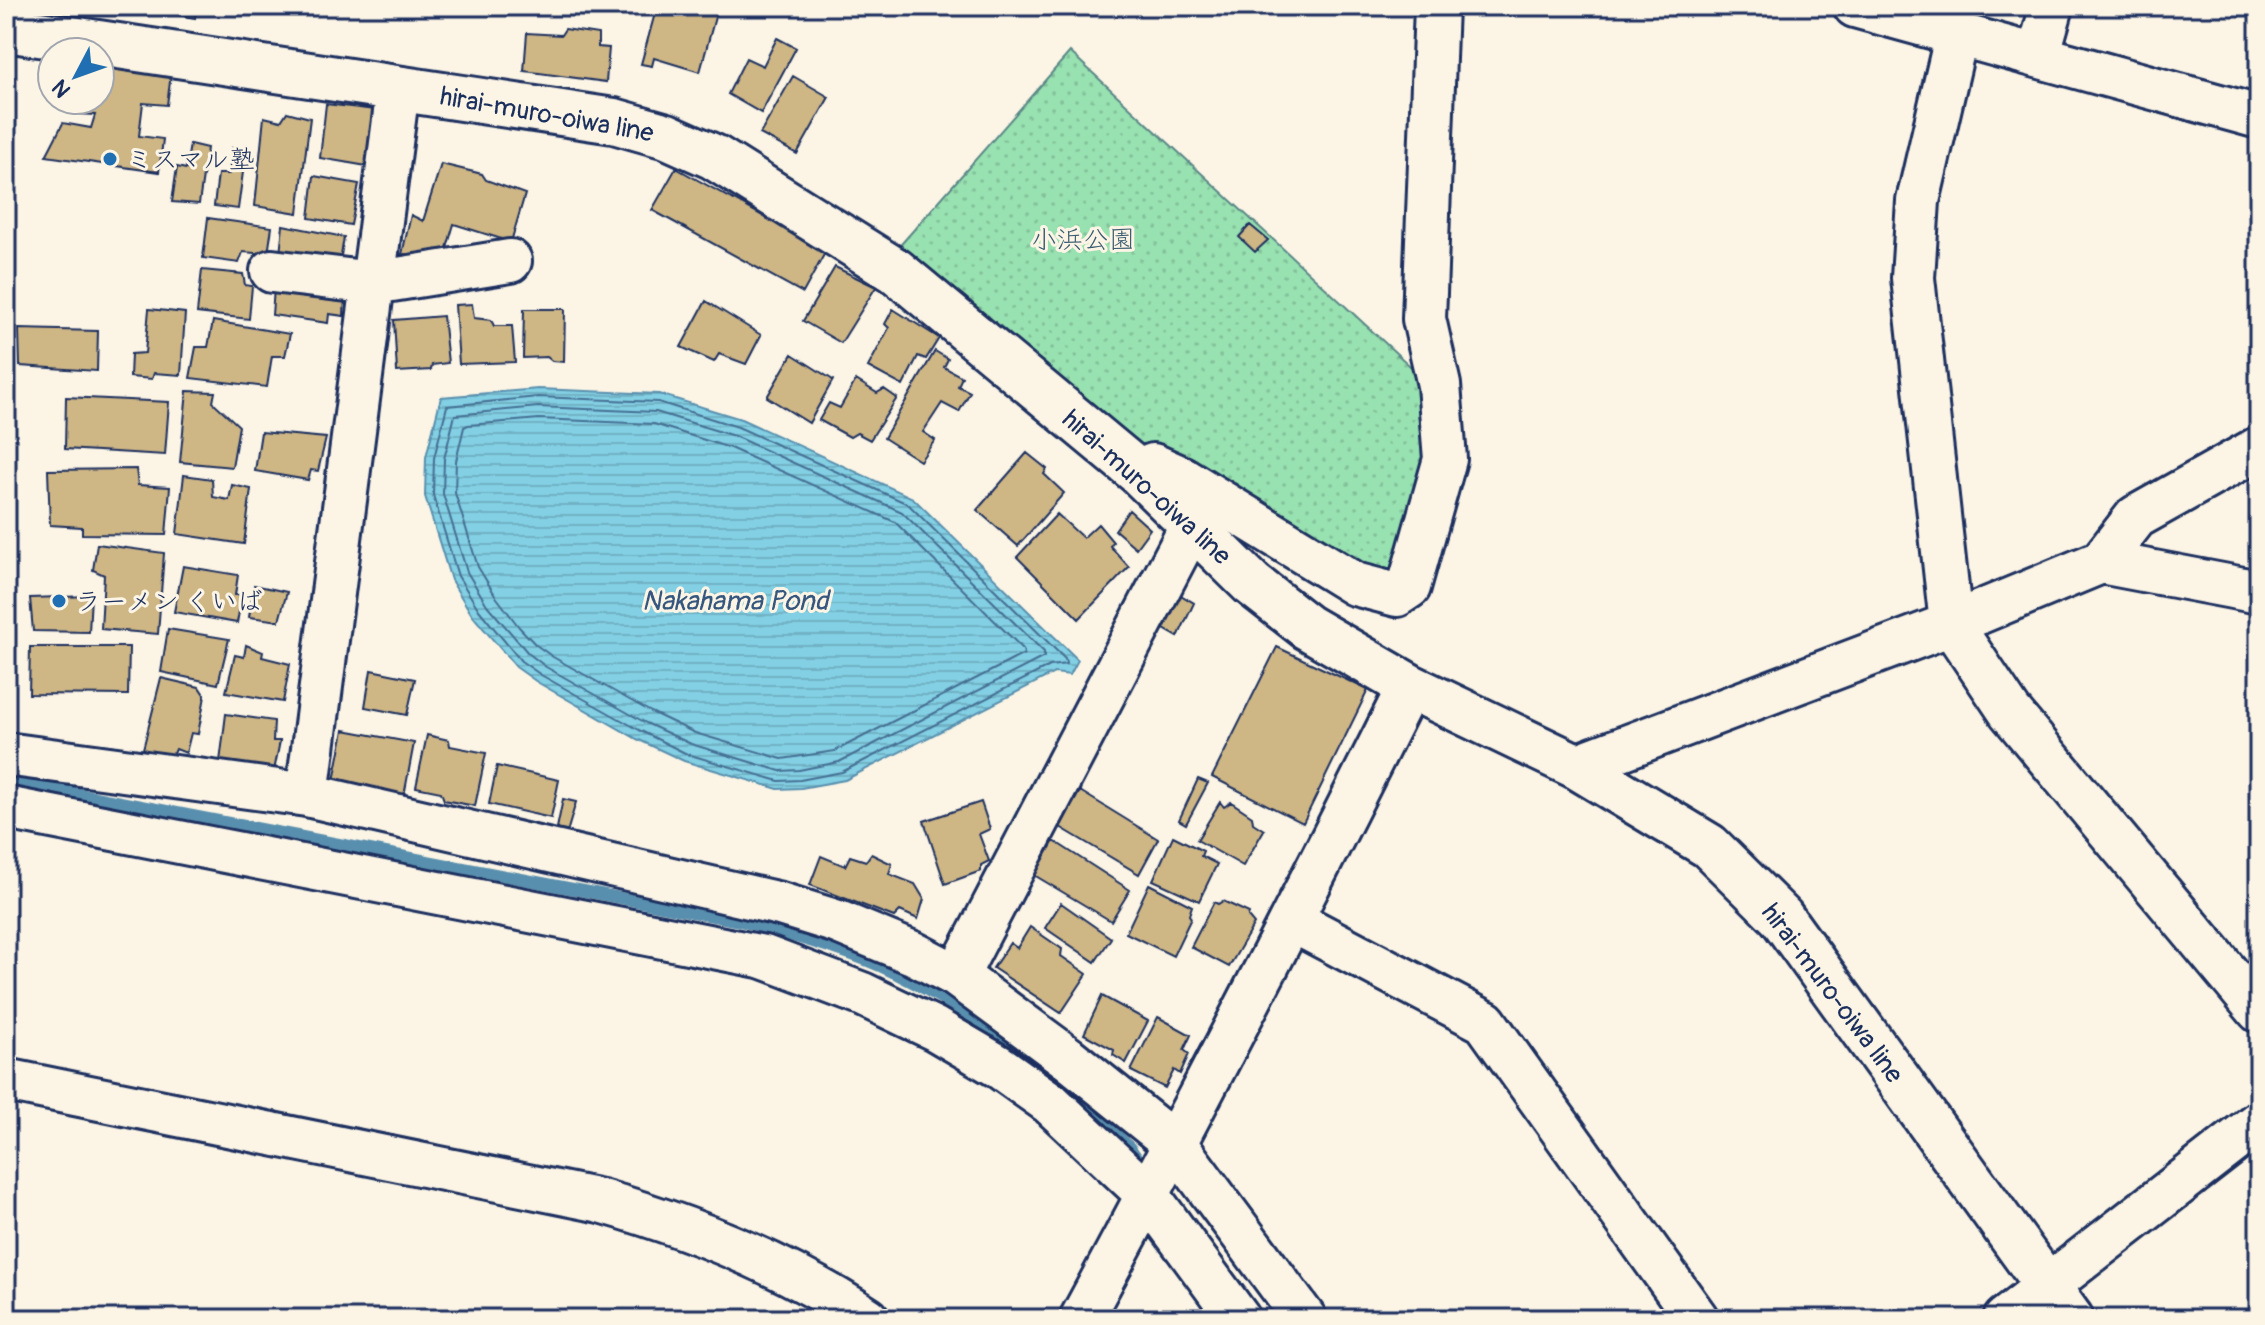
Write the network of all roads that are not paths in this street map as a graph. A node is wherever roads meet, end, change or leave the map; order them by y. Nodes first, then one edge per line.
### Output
1 (1436, 6) edge
2 (1855, 6) edge
3 (2052, 6) edge
4 (6, 29) edge
5 (1957, 33) junction
6 (2038, 56) junction
7 (398, 89) junction
8 (2259, 117) edge
9 (510, 261) dead end
10 (272, 271) dead end
11 (373, 283) junction
12 (2259, 448) edge
13 (1138, 472) junction
14 (1192, 525) junction
15 (2101, 562) junction
16 (2259, 592) edge
17 (1951, 624) junction
18 (1409, 686) junction
19 (6, 754) edge
20 (1576, 766) junction
21 (307, 795) junction
22 (6, 808) edge
23 (1293, 921) junction
24 (957, 976) junction
25 (2259, 1011) edge
26 (6, 1080) edge
27 (2259, 1122) edge
28 (1176, 1145) junction
29 (1148, 1195) junction
30 (2058, 1302) edge
31 (868, 1319) edge
32 (1081, 1319) edge
33 (1239, 1319) edge
34 (1305, 1319) edge
35 (1697, 1319) edge
36 (2005, 1319) edge

1 - 13 street
2 - 5 street
3 - 6 street
4 - 7 main road, hirai-muro-oiwa line
5 - 6 street
5 - 17 street
6 - 8 street
7 - 11 street
7 - 13 main road, hirai-muro-oiwa line
9 - 11 street
10 - 11 street
11 - 21 street
12 - 15 street
13 - 14 main road, hirai-muro-oiwa line
14 - 18 main road, hirai-muro-oiwa line
14 - 24 street
15 - 16 street
15 - 17 street
17 - 20 street
17 - 25 street
18 - 20 main road, hirai-muro-oiwa line
18 - 23 street
19 - 21 street
20 - 30 main road, hirai-muro-oiwa line
21 - 24 street
22 - 29 street
23 - 28 street
23 - 35 street
24 - 28 street
26 - 31 street
27 - 30 street
28 - 29 street
28 - 34 street
29 - 32 street
29 - 33 street
30 - 36 street

